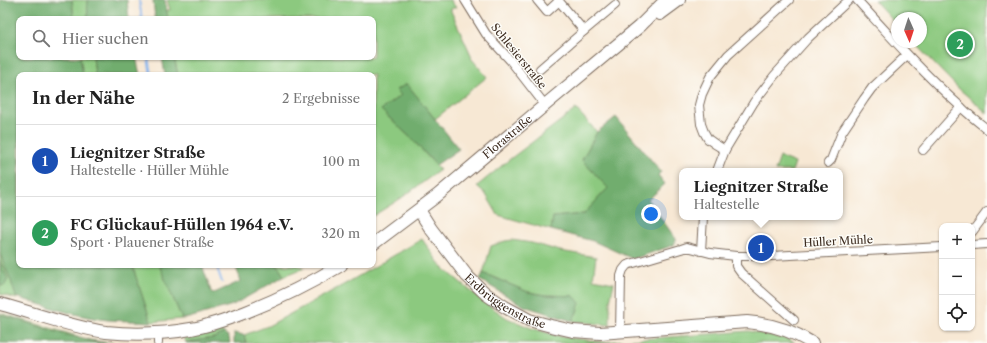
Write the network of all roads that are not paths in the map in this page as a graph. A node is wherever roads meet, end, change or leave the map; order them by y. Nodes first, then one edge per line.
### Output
1 (465, 0) edge
2 (538, 0) edge
3 (666, 0) edge
4 (679, 0) edge
5 (789, 0) edge
6 (849, 0) edge
7 (856, 0) edge
8 (559, 1) edge
9 (615, 5) dead end
10 (640, 26) junction
11 (584, 31) junction
12 (907, 54) junction
13 (540, 69) dead end
14 (544, 105) junction
15 (961, 107) junction
16 (987, 129) edge
17 (725, 150) junction
18 (923, 150) dead end
19 (828, 163) dead end
20 (718, 168) edge
21 (419, 210) junction
22 (987, 212) edge
23 (703, 220) edge
24 (975, 228) edge
25 (376, 242) edge
26 (987, 244) edge
27 (975, 245) edge
28 (939, 247) edge
29 (701, 251) junction
30 (736, 256) junction
31 (336, 268) edge
32 (0, 304) edge
33 (794, 320) dead end
34 (620, 332) junction
35 (158, 338) edge
36 (812, 343) edge

1 - 14 street, Schlesierstraße
2 - 8 street
3 - 10 main road, Florastraße
4 - 10 main road, Florastraße
5 - 17 street
6 - 17 street
7 - 12 street
8 - 11 street
9 - 11 street
10 - 14 main road, Florastraße
11 - 13 street
12 - 15 street
12 - 19 street
14 - 21 main road, Florastraße
15 - 16 street
15 - 18 street
17 - 20 street
21 - 25 main road, Florastraße
21 - 34 main road, Erdbrüggenstraße
22 - 24 street
23 - 29 street
26 - 27 street
28 - 30 street, Hüller Mühle
29 - 30 street, Hüller Mühle
29 - 34 street, Hüller Mühle
30 - 33 street
31 - 35 main road
32 - 35 main road
34 - 36 main road, Erdbrüggenstraße

